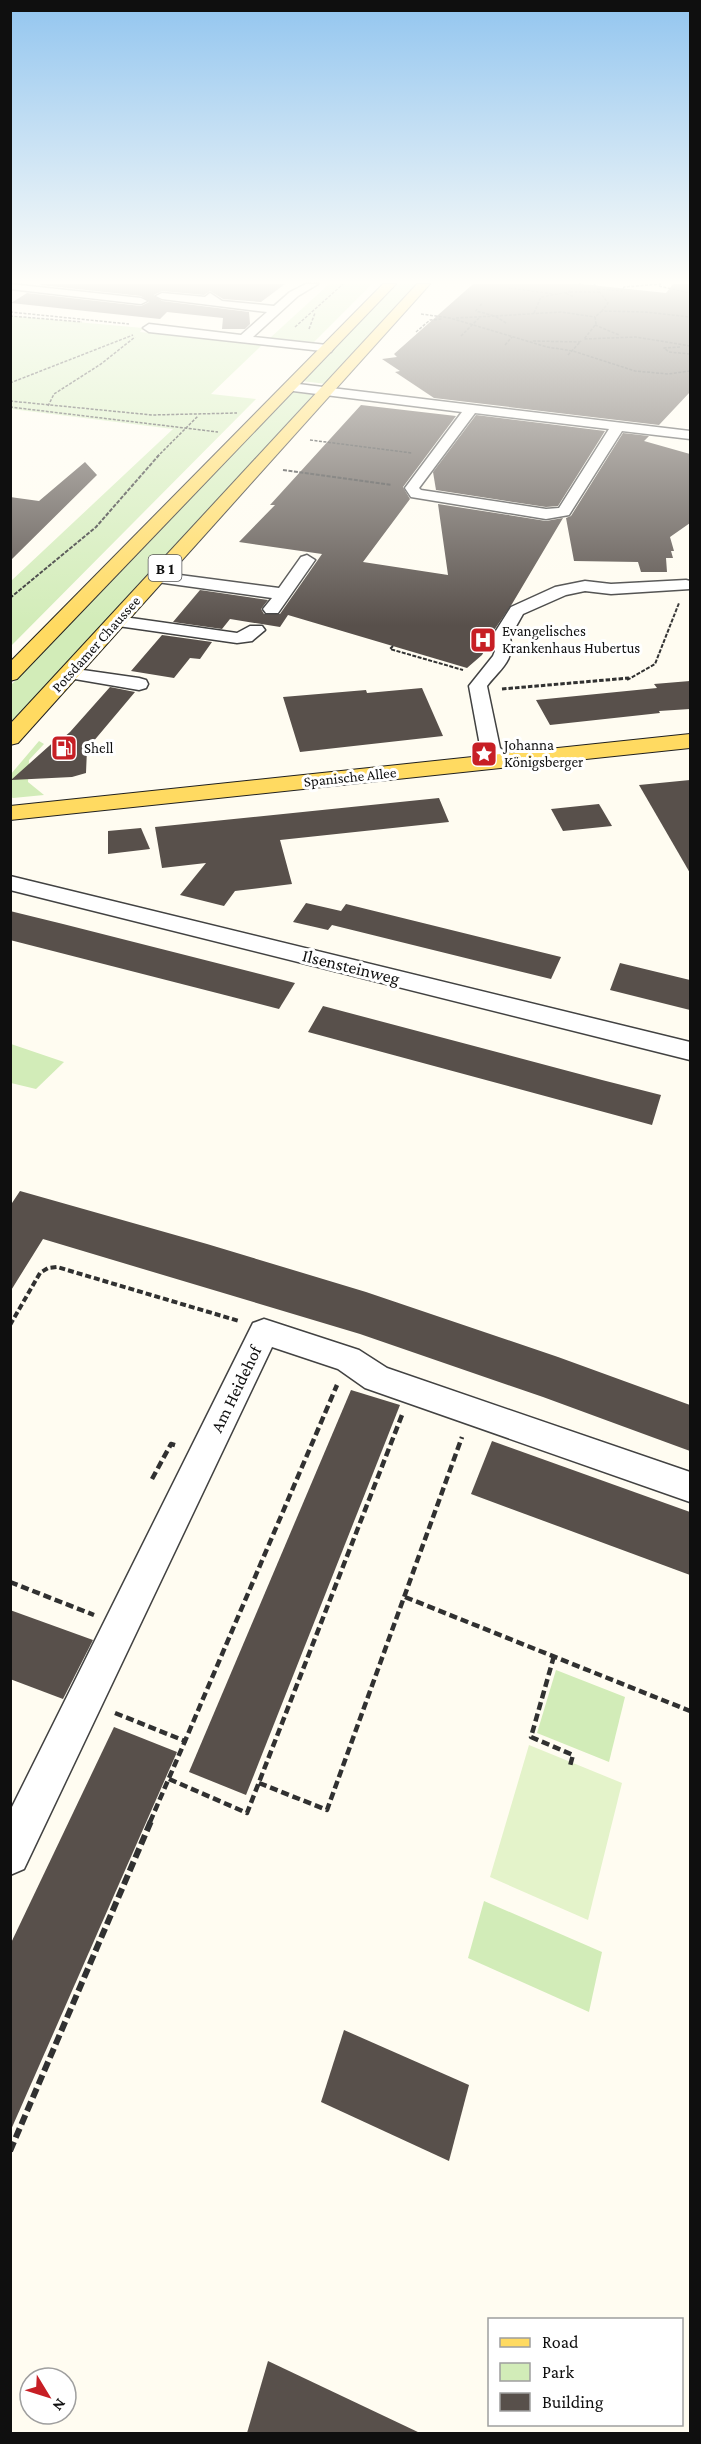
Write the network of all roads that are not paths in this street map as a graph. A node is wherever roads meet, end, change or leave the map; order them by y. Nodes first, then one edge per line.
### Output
1 (279, 398) edge
2 (320, 398) edge
3 (387, 398) edge
4 (472, 408) junction
5 (618, 426) junction
6 (690, 435) edge
7 (307, 560) dead end
8 (157, 577) junction
9 (687, 585) road end
10 (283, 594) junction
11 (272, 609) dead end
12 (117, 621) junction
13 (256, 630) dead end
14 (69, 673) junction
15 (10, 675) edge
16 (139, 684) dead end
17 (10, 738) edge
18 (690, 741) edge
19 (506, 760) junction
20 (10, 813) edge
21 (11, 883) edge
22 (690, 1051) edge
23 (690, 1487) edge
24 (10, 1855) edge

1 - 15 main road, B 1
2 - 8 main road, Potsdamer Chaussee / B 1
3 - 4 street
4 - 5 street
4 - 5 street
5 - 6 street
7 - 10 street
8 - 10 street
8 - 12 main road, Potsdamer Chaussee / B 1
9 - 19 street
10 - 11 street
12 - 13 street
12 - 14 main road, Potsdamer Chaussee / B 1
14 - 16 street
14 - 17 main road, Potsdamer Chaussee / B 1
18 - 19 main road, Spanische Allee
19 - 20 main road, Spanische Allee
21 - 22 street, Ilsensteinweg
23 - 24 street, Am Heidehof

